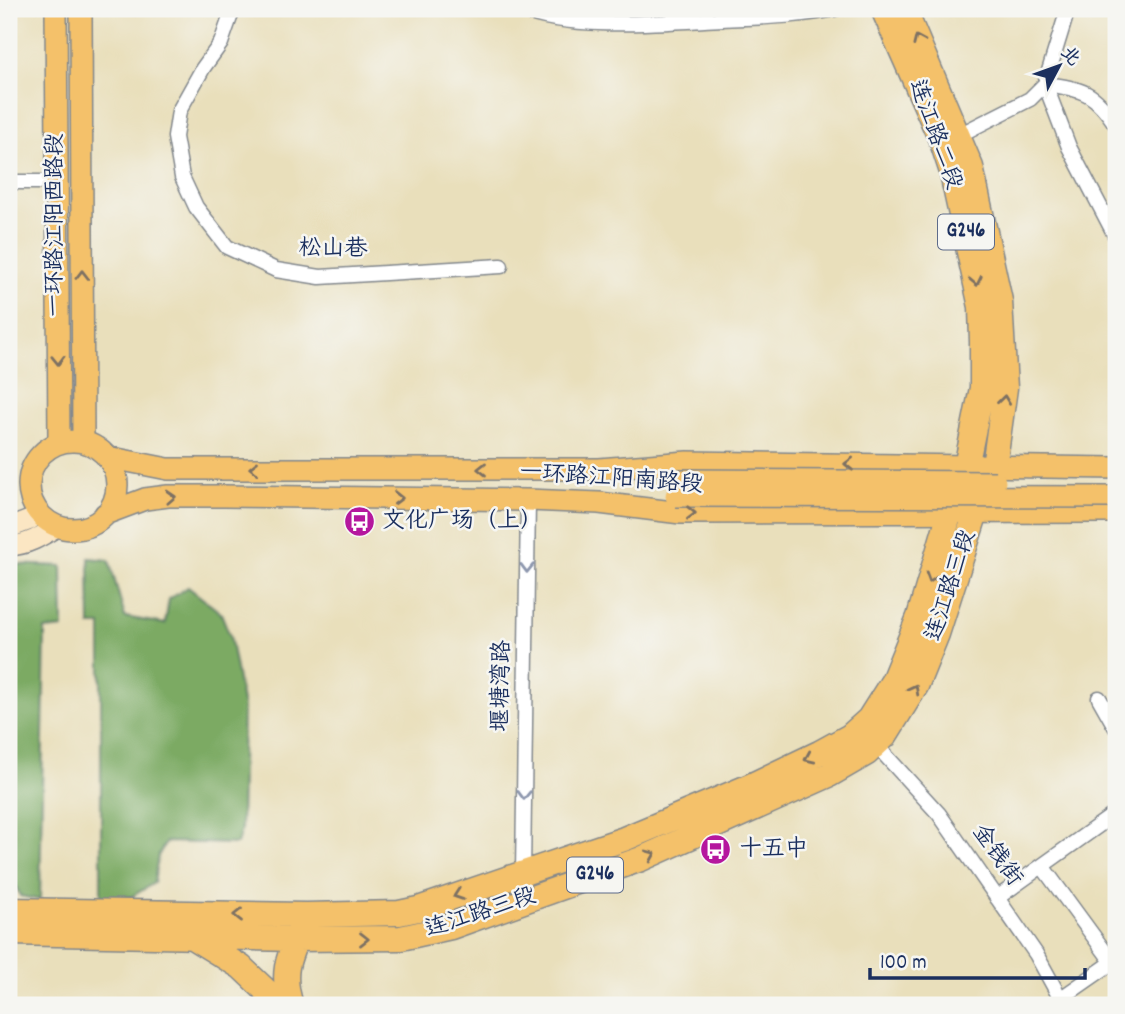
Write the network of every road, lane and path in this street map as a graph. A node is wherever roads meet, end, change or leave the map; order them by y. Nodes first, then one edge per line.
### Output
1 (56, 9) edge
2 (81, 9) edge
3 (233, 9) edge
4 (519, 9) edge
5 (835, 9) edge
6 (883, 9) edge
7 (904, 9) edge
8 (1068, 9) edge
9 (1045, 84) junction
10 (1116, 125) edge
11 (959, 135) junction
12 (9, 181) edge
13 (57, 182) junction
14 (1116, 237) edge
15 (501, 265) dead end
16 (59, 442) junction
17 (83, 442) junction
18 (107, 457) junction
19 (893, 466) junction
20 (967, 467) junction
21 (994, 467) junction
22 (1084, 468) junction
23 (1116, 468) edge
24 (599, 469) junction
25 (1116, 483) edge
26 (677, 488) junction
27 (1116, 497) edge
28 (528, 500) junction
29 (599, 503) junction
30 (950, 512) junction
31 (976, 512) junction
32 (1087, 512) junction
33 (1116, 512) edge
34 (39, 513) junction
35 (899, 513) junction
36 (106, 514) junction
37 (58, 526) junction
38 (9, 527) edge
39 (9, 546) edge
40 (1099, 698) dead end
41 (1116, 728) edge
42 (876, 745) junction
43 (1116, 813) edge
44 (1042, 866) junction
45 (523, 874) junction
46 (997, 898) junction
47 (9, 910) edge
48 (306, 915) junction
49 (9, 933) edge
50 (192, 936) junction
51 (296, 939) junction
52 (1115, 963) edge
53 (1062, 1002) edge
54 (281, 1005) edge
55 (290, 1005) edge

1 - 13 main road, 一环路江阳西路段
17 -> 2 main road, 一环路江阳西路段
3 - 15 street, 松山巷
4 - 5 street
6 -> 20 highway, 连江路二段 / G246
11 -> 7 highway, 连江路二段 / G246
8 - 9 street
9 - 10 street
9 - 11 street
9 - 14 street
21 -> 11 highway, 连江路二段 / G246
12 - 13 street
13 -> 16 main road, 一环路江阳西路段
16 - 17 main road
16 - 34 main road
17 - 18 main road
24 -> 18 main road, 一环路江阳南路段
18 - 36 main road
19 - 20 main road, 一环路江阳南路段
19 -> 24 main road, 一环路江阳南路段
19 - 35 main road
20 - 21 main road, 一环路江阳南路段
20 - 30 highway, 连江路二段 / G246
21 - 22 main road, 一环路江阳南路段
21 - 31 highway, 连江路二段 / G246
22 - 23 main road, 一环路江阳南路段
22 - 32 main road
24 - 26 main road
25 - 26 main road, bridge
26 - 27 main road, bridge
26 - 29 main road
28 - 29 main road, 一环路江阳南路段
36 -> 28 main road, 一环路江阳南路段
28 -> 45 street, 堰塘湾路
29 -> 35 main road, 一环路江阳南路段
30 - 31 main road, 一环路江阳南路段
30 - 35 main road, 一环路江阳南路段
30 -> 45 highway, 连江路三段 / G246
31 - 32 main road, 一环路江阳南路段
42 -> 31 highway, 连江路三段 / G246
32 - 33 main road, 一环路江阳南路段
34 - 37 main road
34 - 38 street
36 - 37 main road
37 - 39 street
40 - 41 street
42 - 46 street, 金钱街
51 -> 42 highway, 连江路三段 / G246
43 - 44 street
44 - 46 street
44 - 52 street
45 -> 48 highway, 连江路三段 / G246
46 - 53 street, 金钱街
48 -> 47 highway, 连江路三段 / G246
48 - 51 highway
49 - 50 highway, 连江路三段 / G246
50 - 51 highway, 连江路三段 / G246
50 - 54 highway
51 - 55 highway
52 - 53 street

